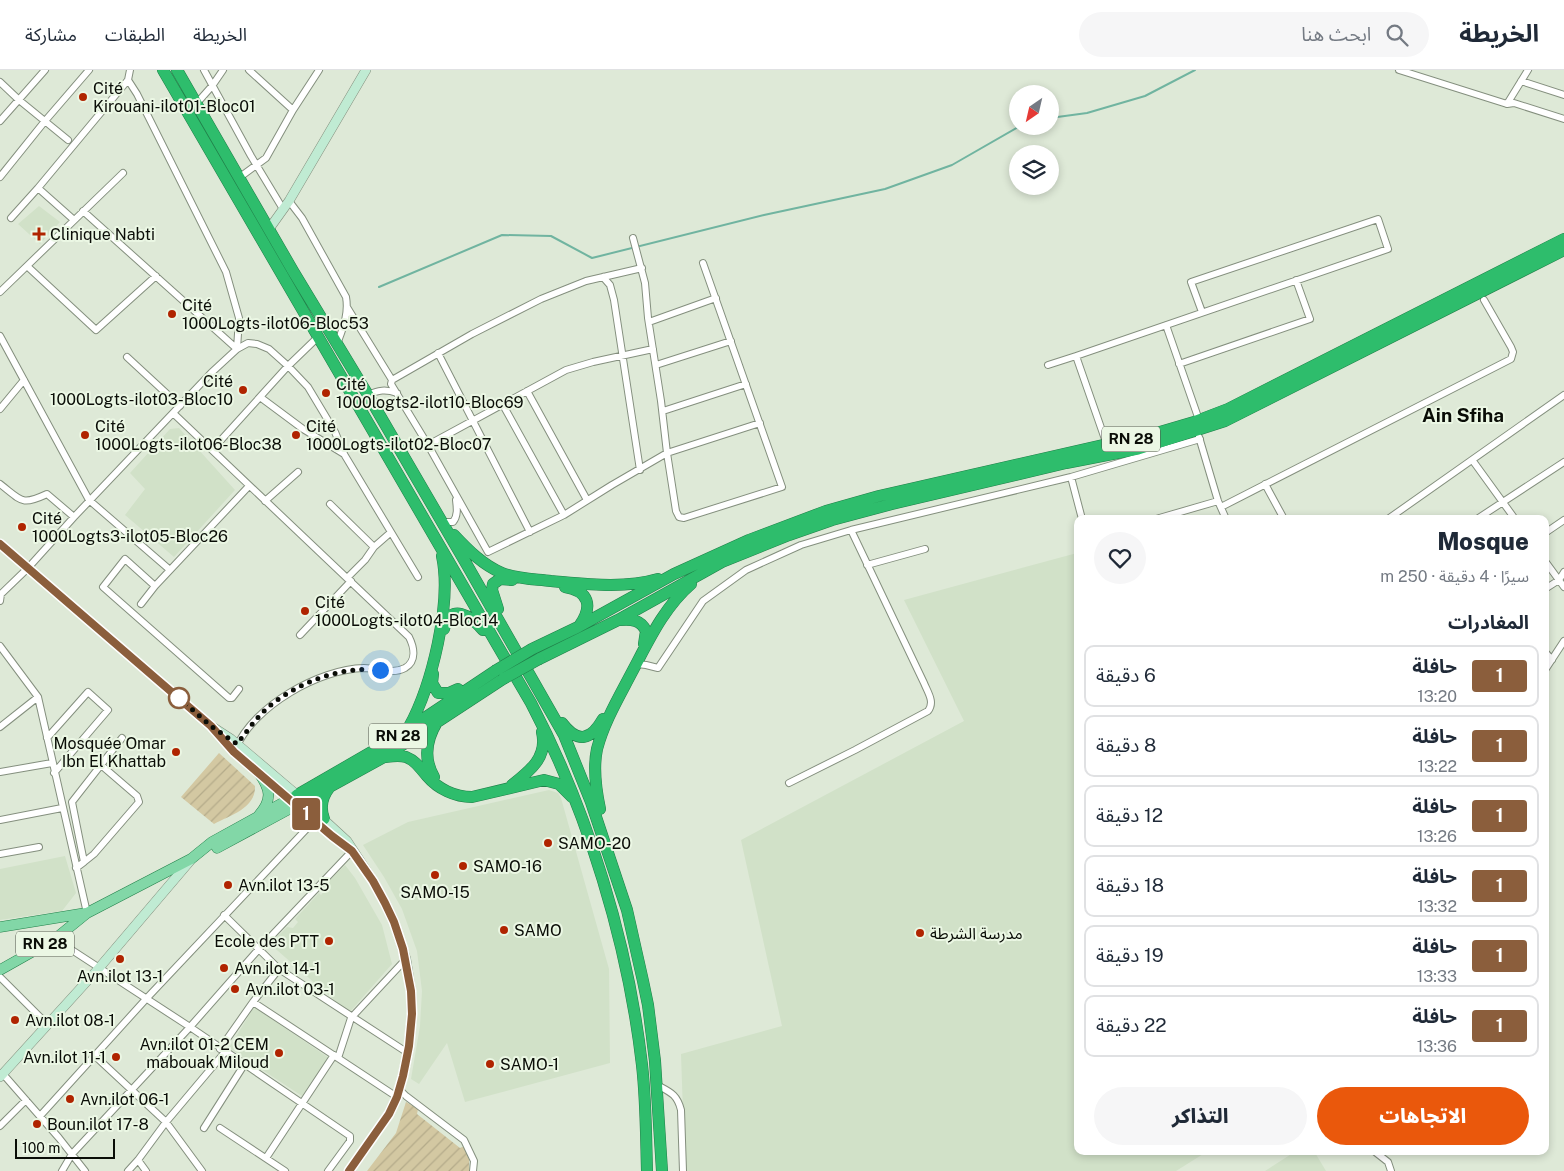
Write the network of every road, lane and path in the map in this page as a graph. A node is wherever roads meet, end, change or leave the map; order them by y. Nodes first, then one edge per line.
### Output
1 (45, 70) edge
2 (89, 70) edge
3 (130, 70) edge
4 (157, 70) edge
5 (163, 70) edge
6 (177, 70) edge
7 (204, 70) edge
8 (222, 70) edge
9 (249, 70) edge
10 (308, 70) edge
11 (366, 70) edge
12 (1399, 70) edge
13 (1528, 70) edge
14 (317, 73) edge
15 (128, 80) junction
16 (1521, 81) junction
17 (0, 82) edge
18 (212, 86) junction
19 (174, 89) junction
20 (1564, 95) edge
21 (19, 100) junction
22 (197, 103) junction
23 (1507, 104) junction
24 (293, 110) junction
25 (1564, 119) edge
26 (0, 121) edge
27 (44, 121) junction
28 (68, 140) dead end
29 (257, 164) junction
30 (123, 173) dead end
31 (0, 177) edge
32 (240, 177) junction
33 (38, 188) junction
34 (286, 205) junction
35 (83, 211) junction
36 (11, 218) dead end
37 (74, 220) junction
38 (269, 228) junction
39 (633, 238) dead end
40 (1564, 239) edge
41 (1564, 250) edge
42 (703, 263) dead end
43 (26, 266) junction
44 (642, 268) junction
45 (156, 276) junction
46 (603, 277) junction
47 (1296, 280) junction
48 (0, 292) edge
49 (716, 298) junction
50 (1484, 300) dead end
51 (347, 307) junction
52 (1202, 312) junction
53 (649, 322) junction
54 (1166, 325) junction
55 (0, 336) edge
56 (317, 338) junction
57 (731, 341) junction
58 (337, 345) junction
59 (237, 349) junction
60 (653, 349) junction
61 (438, 353) junction
62 (624, 355) junction
63 (1076, 356) junction
64 (127, 357) dead end
65 (1180, 364) junction
66 (656, 365) junction
67 (1048, 365) dead end
68 (288, 366) junction
69 (24, 380) junction
70 (392, 380) junction
71 (746, 384) junction
72 (527, 391) junction
73 (398, 394) junction
74 (368, 395) junction
75 (1564, 396) edge
76 (260, 397) junction
77 (503, 404) junction
78 (180, 406) junction
79 (0, 409) edge
80 (663, 411) junction
81 (173, 413) junction
82 (472, 421) junction
83 (760, 423) junction
84 (1198, 430) junction
85 (428, 445) junction
86 (1107, 445) junction
87 (212, 450) junction
88 (667, 453) junction
89 (344, 454) junction
90 (1473, 461) junction
91 (1564, 462) edge
92 (640, 470) junction
93 (298, 472) dead end
94 (1071, 477) junction
95 (0, 484) edge
96 (1266, 484) junction
97 (249, 486) junction
98 (456, 496) junction
99 (90, 500) junction
100 (587, 500) junction
101 (265, 501) junction
102 (1503, 502) junction
103 (330, 504) dead end
104 (1220, 504) junction
105 (564, 515) junction
106 (1081, 515) edge
107 (1173, 515) edge
108 (1224, 515) edge
109 (1282, 515) edge
110 (1394, 515) edge
111 (1483, 515) edge
112 (1512, 515) edge
113 (74, 517) junction
114 (1564, 520) edge
115 (440, 521) junction
116 (851, 530) junction
117 (1549, 530) edge
118 (530, 532) junction
119 (390, 533) junction
120 (0, 544) edge
121 (374, 547) junction
122 (440, 547) junction
123 (925, 548) dead end
124 (867, 565) junction
125 (1549, 566) edge
126 (28, 568) junction
127 (170, 570) junction
128 (705, 572) junction
129 (1564, 572) edge
130 (674, 574) junction
131 (418, 577) dead end
132 (349, 580) junction
133 (1559, 580) junction
134 (154, 586) junction
135 (1549, 586) edge
136 (1564, 587) edge
137 (0, 601) edge
138 (141, 604) dead end
139 (618, 620) junction
140 (578, 627) junction
141 (300, 635) dead end
142 (1564, 641) edge
143 (0, 646) edge
144 (513, 646) junction
145 (499, 650) junction
146 (536, 654) junction
147 (1549, 657) edge
148 (1552, 660) junction
149 (637, 664) junction
150 (1549, 664) edge
151 (499, 675) junction
152 (478, 681) junction
153 (239, 689) dead end
154 (38, 697) junction
155 (543, 699) junction
156 (439, 719) junction
157 (540, 720) junction
158 (0, 727) edge
159 (406, 731) junction
160 (46, 738) junction
161 (122, 738) dead end
162 (236, 748) junction
163 (384, 757) junction
164 (52, 763) junction
165 (101, 765) junction
166 (0, 772) edge
167 (54, 773) junction
168 (259, 773) junction
169 (789, 783) dead end
170 (330, 787) junction
171 (440, 787) junction
172 (509, 788) junction
173 (297, 800) junction
174 (576, 802) junction
175 (62, 808) junction
176 (257, 817) junction
177 (0, 820) edge
178 (319, 820) junction
179 (606, 844) junction
180 (39, 847) dead end
181 (352, 851) junction
182 (0, 854) edge
183 (191, 860) junction
184 (84, 862) junction
185 (76, 868) junction
186 (87, 913) junction
187 (224, 915) junction
188 (0, 927) edge
189 (55, 939) junction
190 (258, 950) junction
191 (406, 959) junction
192 (99, 968) junction
193 (278, 969) junction
194 (0, 970) edge
195 (0, 977) edge
196 (146, 998) junction
197 (253, 1002) junction
198 (351, 1018) junction
199 (47, 1024) junction
200 (190, 1027) junction
201 (223, 1050) junction
202 (408, 1053) junction
203 (94, 1055) junction
204 (336, 1057) junction
205 (244, 1065) junction
206 (1, 1075) edge
207 (657, 1085) junction
208 (132, 1089) junction
209 (398, 1093) junction
210 (26, 1100) junction
211 (302, 1103) junction
212 (40, 1116) junction
213 (166, 1122) junction
214 (0, 1126) edge
215 (204, 1128) dead end
216 (220, 1128) dead end
217 (72, 1154) junction
218 (1379, 1155) edge
219 (266, 1158) junction
220 (138, 1160) junction
221 (62, 1171) edge
222 (85, 1171) edge
223 (128, 1171) edge
224 (146, 1171) edge
225 (202, 1171) edge
226 (285, 1171) edge
227 (328, 1171) edge
228 (349, 1171) edge
229 (473, 1171) edge
230 (647, 1171) edge
231 (662, 1171) edge
232 (683, 1171) edge
233 (1391, 1171) edge

1 - 21 street
2 - 27 street
3 - 15 street
4 - 19 highway
5 - 19 highway
6 - 22 highway
7 - 18 street
8 - 18 street
9 - 24 street
10 - 14 street
11 - 34 main road
12 - 23 street
13 - 16 street
14 - 24 street
15 - 33 street
15 - 59 street
16 - 20 street
16 - 23 street
17 - 21 street
18 - 22 street
18 - 29 street
19 - 56 highway
21 - 26 street
21 - 27 street
22 - 32 highway
23 - 25 street
24 - 29 street
27 - 28 street
27 - 31 street
29 - 32 street
29 - 34 street
30 - 35 street
32 - 38 highway
33 - 36 street
33 - 37 street
34 - 38 main road
34 - 51 street
35 - 37 street
35 - 45 street
37 - 43 street
38 - 58 highway
39 - 44 street
40 - 84 highway, RN 28
41 - 84 highway, RN 28
42 - 49 street
43 - 45 street
43 - 48 street
44 - 46 street
44 - 53 street
45 - 59 street
46 - 61 street
46 - 62 street
47 - 52 street
47 - 52 street
47 - 65 street
49 - 53 street
49 - 57 street
50 - 96 street
51 - 58 street
51 - 70 street
52 - 54 street
53 - 60 street
54 - 63 street
54 - 65 street
55 - 69 street
56 - 68 street
56 - 122 highway
57 - 66 street
57 - 71 street
58 - 74 highway
59 - 68 street
59 - 78 street
60 - 62 street
60 - 66 street
61 - 70 street
61 - 82 street
62 - 72 street
62 - 92 street
63 - 67 street
63 - 86 street
64 - 78 street
65 - 84 street
66 - 80 street
68 - 76 street
68 - 89 street
69 - 79 street
69 - 99 street
70 - 73 street
71 - 80 street
71 - 83 street
72 - 77 street
72 - 100 street
73 - 74 street
73 - 85 street
74 - 115 highway
75 - 90 street
76 - 87 street
76 - 89 street
77 - 82 street
77 - 105 street
78 - 81 street
80 - 88 street
81 - 87 street
81 - 99 street
82 - 85 street
82 - 118 street
83 - 88 street
83 - 88 street
84 - 86 highway, RN 28
84 - 94 street
84 - 104 street
84 - 128 highway, RN 28
85 - 98 street
86 - 130 highway, RN 28
87 - 97 street
88 - 92 street
89 - 119 street
90 - 102 street
90 - 110 street
91 - 102 street
92 - 100 street
93 - 101 street
94 - 106 street
94 - 116 street
95 - 113 street
96 - 104 street
96 - 109 street
97 - 101 street
97 - 127 street
98 - 115 street
98 - 118 street
99 - 113 street
99 - 127 street
100 - 105 street
101 - 132 street
102 - 111 street
102 - 112 street
103 - 121 street
104 - 107 street
104 - 108 street
105 - 118 street
113 - 126 street
114 - 117 street
115 - 130 highway
115 - 144 highway
116 - 124 street
116 - 149 street
119 - 121 street
119 - 131 street
120 - 126 main road
121 - 132 street
122 - 145 highway
122 - 159 highway
123 - 124 street
124 - 169 street
125 - 133 street
126 - 137 street
126 - 162 main road
127 - 134 street
128 - 139 highway
128 - 149 highway
129 - 133 street
130 - 140 highway, RN 28
132 - 141 street
132 - 162 street
133 - 135 street
133 - 136 street
134 - 138 street
134 - 153 street
139 - 146 highway
139 - 155 highway
140 - 144 highway
140 - 146 highway, RN 28
142 - 148 street
143 - 154 street
144 - 155 highway
145 - 152 highway
145 - 157 highway
146 - 151 highway, RN 28, bridge
147 - 148 street
148 - 150 street
149 - 179 highway
151 - 152 highway, RN 28
151 - 156 highway
152 - 159 highway, RN 28
154 - 158 street
154 - 160 street
155 - 179 highway
156 - 163 highway
156 - 171 highway
157 - 172 highway
157 - 174 highway
159 - 173 highway, RN 28
160 - 164 street
160 - 167 street
161 - 165 street
162 - 168 main road
162 - 173 main road
163 - 170 highway
163 - 171 highway
164 - 166 street
164 - 167 street
165 - 184 street
165 - 184 street
167 - 175 street
168 - 173 main road
168 - 176 main road
170 - 173 highway
170 - 178 highway
171 - 172 highway
172 - 174 highway
173 - 176 main road, RN 28
173 - 178 main road
173 - 183 main road
174 - 230 highway
175 - 177 street
175 - 185 street
176 - 183 main road, RN 28
178 - 181 main road
178 - 187 street
179 - 207 highway
180 - 182 street
181 - 190 street
181 - 191 main road
183 - 186 main road, RN 28
183 - 192 main road
184 - 185 street
185 - 186 street
186 - 188 main road
186 - 189 main road, RN 28
187 - 190 street
187 - 196 street
189 - 192 street
189 - 194 main road, RN 28
190 - 193 street
190 - 200 street
191 - 198 street
191 - 202 main road
192 - 196 street
192 - 199 main road
193 - 197 street
193 - 198 street
195 - 199 street
196 - 200 street
196 - 203 street
197 - 201 street
197 - 204 street
198 - 202 street
198 - 204 street
199 - 206 main road
200 - 201 street
200 - 208 street
201 - 205 street
201 - 213 street
202 - 209 main road
203 - 208 street
203 - 212 street
204 - 209 street
204 - 211 street
205 - 211 street
205 - 215 street
206 - 210 street
207 - 231 highway
207 - 232 street
208 - 213 street
208 - 217 street
209 - 228 main road
209 - 229 street
210 - 212 street
210 - 214 street
211 - 219 street
211 - 227 street
212 - 217 street
213 - 220 street
213 - 225 street
216 - 219 street
217 - 221 street
217 - 222 street
218 - 233 street
219 - 226 street
220 - 223 street
220 - 224 street

